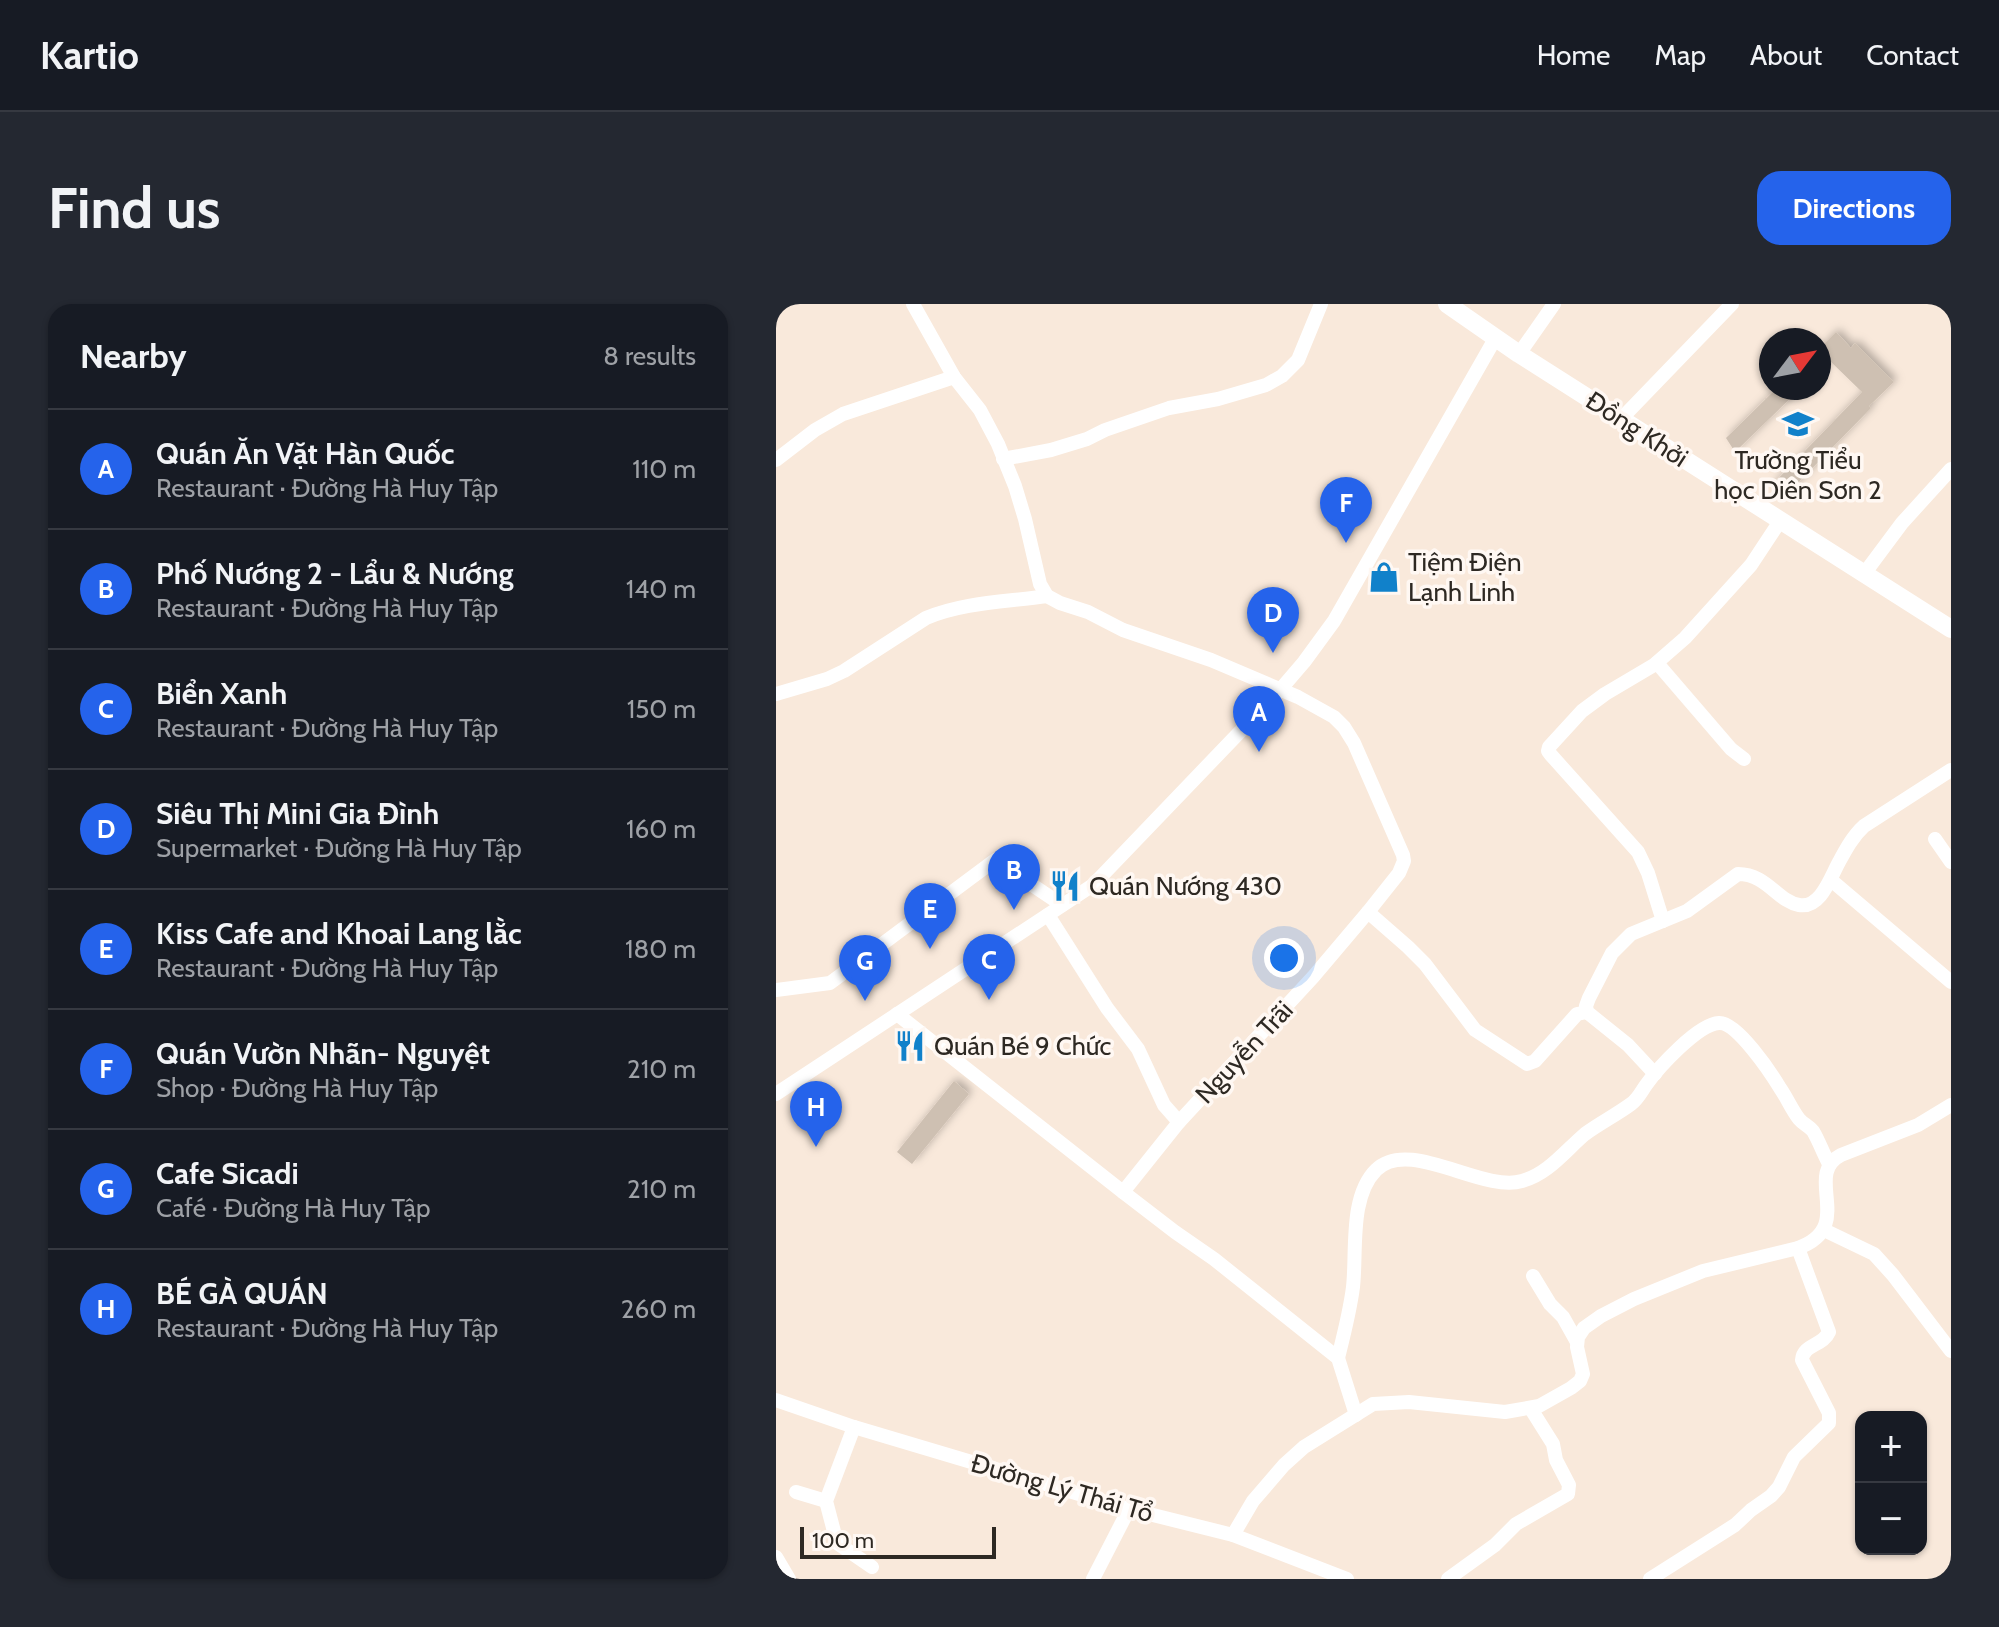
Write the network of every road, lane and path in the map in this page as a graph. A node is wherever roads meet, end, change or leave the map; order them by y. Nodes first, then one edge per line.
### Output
1 (913, 304) edge
2 (1321, 304) edge
3 (1447, 304) edge
4 (1554, 304) edge
5 (1732, 304) edge
6 (1496, 337) junction
7 (1519, 354) junction
8 (954, 377) junction
9 (1622, 418) junction
10 (1003, 459) junction
11 (776, 460) edge
12 (1951, 469) edge
13 (1780, 521) junction
14 (1864, 574) junction
15 (1047, 596) junction
16 (1951, 629) edge
17 (1657, 663) junction
18 (1280, 690) junction
19 (776, 694) edge
20 (1744, 759) dead end
21 (1951, 770) edge
22 (1935, 839) dead end
23 (1951, 862) edge
24 (1831, 880) junction
25 (1062, 905) junction
26 (1368, 912) junction
27 (1048, 915) junction
28 (1663, 921) junction
29 (1951, 982) edge
30 (776, 990) edge
31 (1587, 1012) junction
32 (897, 1014) junction
33 (1655, 1074) junction
34 (776, 1094) edge
35 (1951, 1105) edge
36 (1179, 1122) junction
37 (1829, 1164) junction
38 (1123, 1192) junction
39 (1824, 1230) junction
40 (1798, 1248) junction
41 (1533, 1276) dead end
42 (1577, 1342) junction
43 (1951, 1351) edge
44 (1338, 1358) junction
45 (776, 1400) edge
46 (1531, 1409) junction
47 (1356, 1415) junction
48 (854, 1427) junction
49 (796, 1492) dead end
50 (826, 1501) junction
51 (1129, 1509) junction
52 (1233, 1535) junction
53 (776, 1557) edge
54 (872, 1567) dead end
55 (789, 1579) edge
56 (1093, 1579) edge
57 (1347, 1579) edge
58 (1448, 1579) edge
59 (1650, 1579) edge

1 - 8 street
2 - 10 street
3 - 6 main road, Đồng Khởi
4 - 7 street
5 - 9 street
6 - 7 main road, Đồng Khởi
6 - 18 street
7 - 9 main road, Đồng Khởi
8 - 10 street
8 - 11 street
9 - 13 main road, Đồng Khởi
10 - 15 street
12 - 14 street
13 - 14 main road, Đồng Khởi
13 - 17 street
14 - 16 main road, Đồng Khởi
15 - 18 street, Nguyễn Trãi
15 - 19 street
17 - 20 street
17 - 28 street
18 - 25 street
18 - 26 street, Nguyễn Trãi
21 - 24 street
22 - 23 street
24 - 28 street
24 - 29 street
25 - 27 street
25 - 30 street
26 - 31 street
26 - 36 street, Nguyễn Trãi
27 - 32 street
27 - 36 street
28 - 31 street
31 - 33 street
32 - 34 street
32 - 38 street
33 - 37 street
33 - 44 street
35 - 37 street
36 - 38 street, Nguyễn Trãi
37 - 39 street
38 - 44 street
39 - 40 street
39 - 43 street
40 - 42 street
40 - 59 street
41 - 42 street
42 - 46 street
44 - 47 street
45 - 48 street, Đường Lý Thái Tổ
46 - 47 street
46 - 58 street
47 - 52 street
48 - 50 street
48 - 51 street, Đường Lý Thái Tổ
49 - 50 street
50 - 54 street
51 - 52 street, Đường Lý Thái Tổ
51 - 56 street
52 - 57 street, Đường Lý Thái Tổ
53 - 55 street

